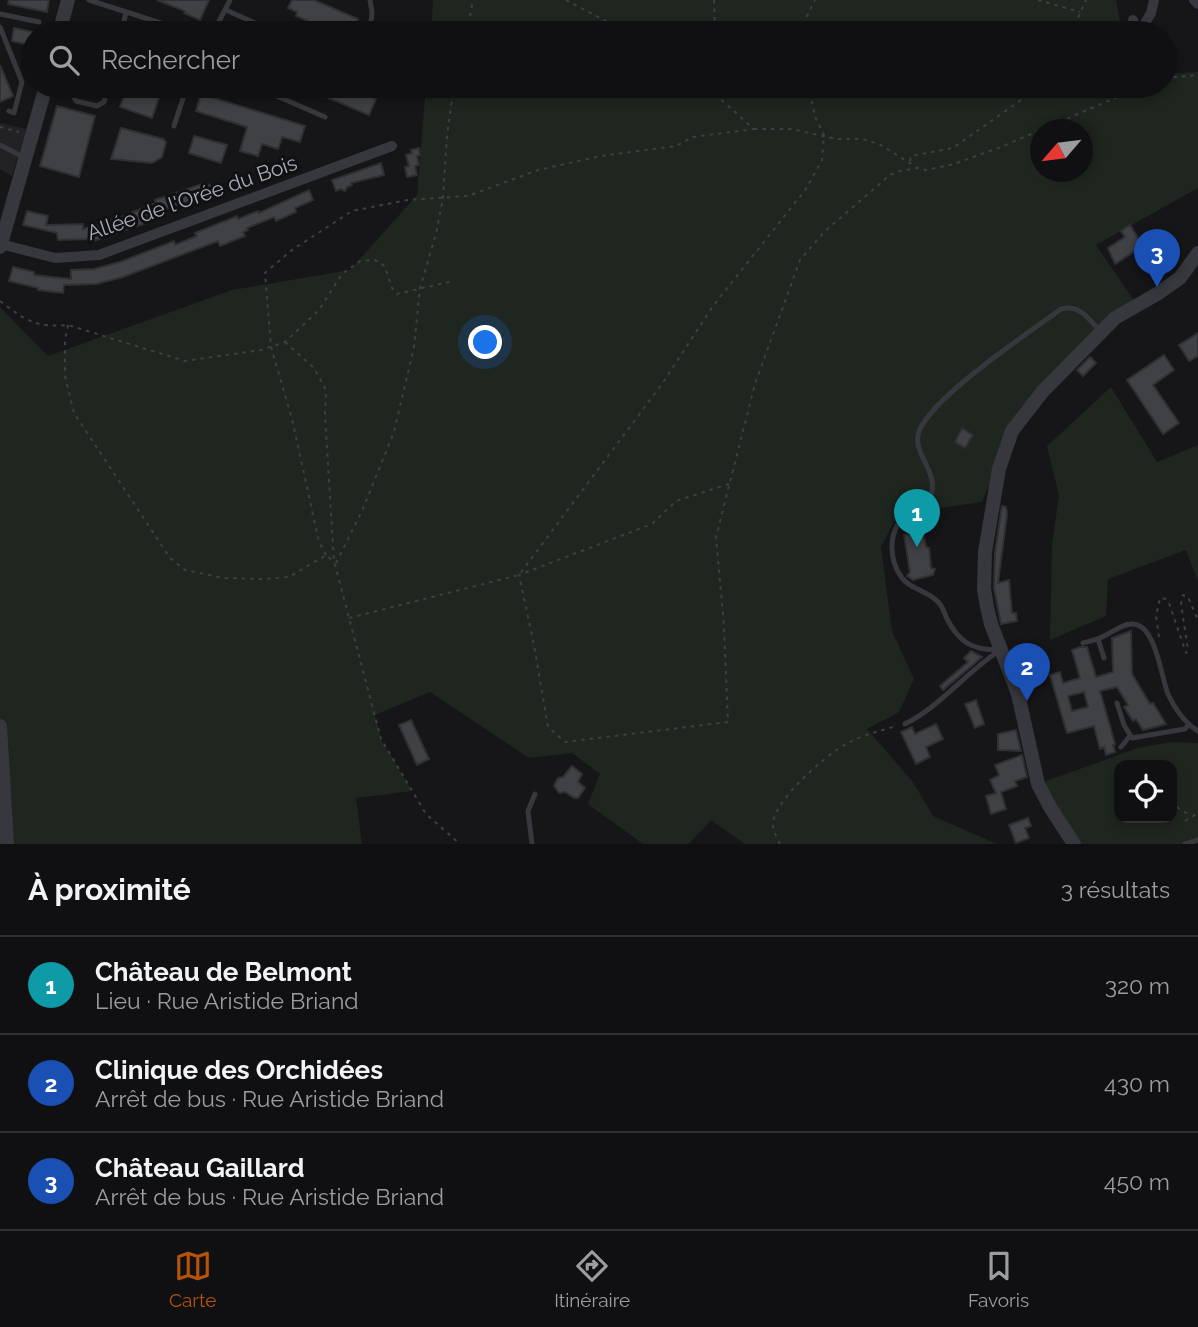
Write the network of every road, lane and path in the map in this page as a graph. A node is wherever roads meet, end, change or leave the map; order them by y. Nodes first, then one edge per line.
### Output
1 (68, 0) edge
2 (89, 0) edge
3 (230, 0) edge
4 (370, 0) edge
5 (473, 0) edge
6 (566, 0) edge
7 (714, 0) edge
8 (815, 0) edge
9 (1038, 0) edge
10 (1086, 0) edge
11 (1154, 0) edge
12 (1194, 0) edge
13 (1198, 4) edge
14 (226, 10) junction
15 (1080, 12) junction
16 (126, 13) junction
17 (0, 14) edge
18 (34, 21) edge
19 (62, 21) edge
20 (124, 21) edge
21 (152, 21) edge
22 (220, 21) edge
23 (250, 21) edge
24 (370, 21) edge
25 (469, 21) edge
26 (605, 21) edge
27 (715, 21) edge
28 (804, 21) edge
29 (1076, 21) edge
30 (1146, 21) edge
31 (0, 27) edge
32 (1198, 75) edge
33 (1177, 77) edge
34 (21, 80) edge
35 (21, 86) edge
36 (43, 98) edge
37 (74, 98) edge
38 (105, 98) edge
39 (183, 98) edge
40 (282, 98) edge
41 (452, 98) edge
42 (719, 98) edge
43 (811, 98) edge
44 (1024, 98) edge
45 (1115, 98) edge
46 (9, 111) dead end
47 (326, 117) dead end
48 (174, 126) dead end
49 (0, 127) edge
50 (754, 129) junction
51 (25, 133) dead end
52 (824, 135) junction
53 (0, 145) edge
54 (392, 146) dead end
55 (26, 158) junction
56 (910, 162) junction
57 (918, 168) junction
58 (443, 198) junction
59 (0, 246) edge
60 (1198, 253) edge
61 (453, 281) dead end
62 (420, 288) junction
63 (0, 301) edge
64 (68, 325) junction
65 (1100, 331) junction
66 (285, 342) junction
67 (271, 347) junction
68 (729, 484) junction
69 (326, 555) junction
70 (334, 563) junction
71 (519, 575) junction
72 (349, 618) junction
73 (1198, 620) edge
74 (1159, 638) dead end
75 (1098, 639) junction
76 (1083, 643) dead end
77 (1001, 650) junction
78 (1104, 658) dead end
79 (1117, 703) dead end
80 (905, 724) joint
81 (1189, 724) junction
82 (0, 726) edge
83 (1198, 731) edge
84 (1130, 736) junction
85 (1121, 747) dead end
86 (535, 794) dead end
87 (1177, 807) edge
88 (1198, 813) edge
89 (1191, 816) junction
90 (1185, 821) dead end
91 (1198, 840) edge
92 (6, 844) edge
93 (460, 844) edge
94 (533, 844) edge
95 (780, 844) edge
96 (1074, 844) edge
97 (1185, 844) edge

1 - 19 street
2 - 16 lane
3 - 14 lane
4 - 24 lane
5 - 25 path
6 - 26 path
7 - 27 path
8 - 28 path
9 - 15 path
10 - 15 path
11 - 30 street
12 - 13 street
14 - 22 lane
14 - 23 lane
15 - 29 path
16 - 20 lane
16 - 21 lane
17 - 18 lane
31 - 34 lane
32 - 33 path
35 - 46 lane
36 - 55 street
37 - 38 lane
39 - 48 lane
40 - 47 lane
41 - 58 path
42 - 50 path
43 - 52 path
44 - 56 path
45 - 57 path
49 - 51 path
50 - 52 path
50 - 58 path
52 - 56 path
52 - 71 path
53 - 55 lane
54 - 59 street, Allée de l'Orée du Bois
55 - 59 street
56 - 57 path
57 - 68 path
58 - 62 path
58 - 67 path
60 - 65 street
61 - 62 path
62 - 66 path
62 - 70 path
63 - 64 path
64 - 67 path
64 - 69 path
65 - 77 street
65 - 77 lane
66 - 67 path
66 - 70 path
67 - 69 path
68 - 71 path
68 - 71 path
69 - 70 path
70 - 72 path
71 - 72 path
72 - 93 path
73 - 74 path
75 - 76 lane
75 - 78 lane
75 - 81 lane
77 - 80 lane
77 - 96 street
79 - 84 lane
80 - 95 path
81 - 83 lane
81 - 84 lane
82 - 92 street
84 - 85 lane
86 - 94 lane
87 - 89 path
88 - 89 path
89 - 90 path
91 - 97 lane

